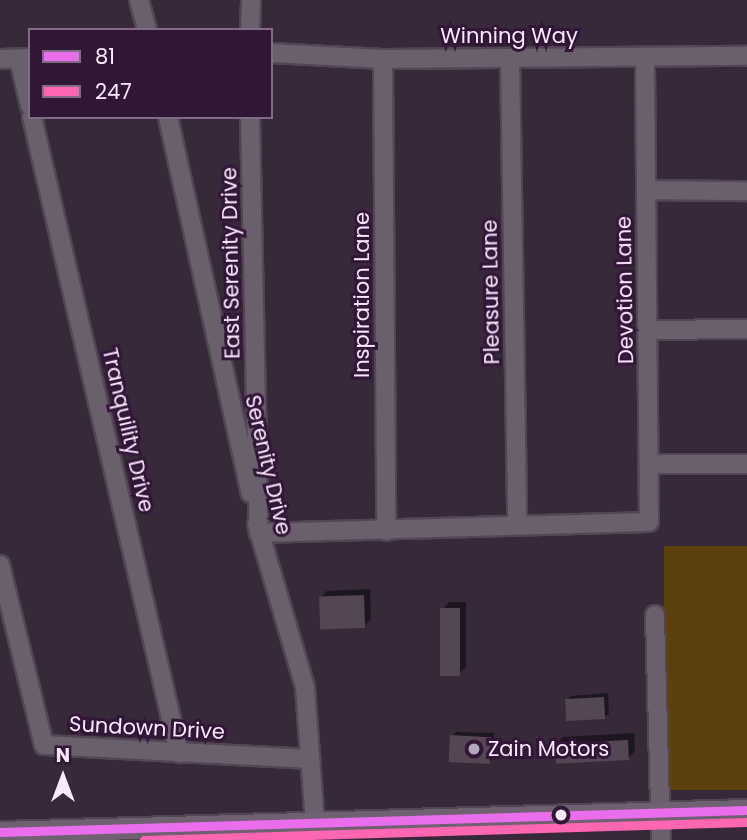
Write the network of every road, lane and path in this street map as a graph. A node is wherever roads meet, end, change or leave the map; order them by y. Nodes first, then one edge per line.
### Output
1 (139, 0) edge
2 (251, 0) edge
3 (147, 28) edge
4 (250, 28) edge
5 (273, 53) edge
6 (747, 56) edge
7 (645, 57) junction
8 (0, 59) edge
9 (24, 59) edge
10 (383, 59) junction
11 (510, 59) junction
12 (28, 90) edge
13 (32, 119) edge
14 (168, 119) edge
15 (250, 119) edge
16 (646, 190) junction
17 (747, 191) edge
18 (747, 329) edge
19 (649, 330) junction
20 (650, 464) junction
21 (747, 464) edge
22 (517, 525) junction
23 (386, 531) junction
24 (259, 533) junction
25 (0, 565) edge
26 (654, 615) dead end
27 (179, 753) junction
28 (307, 759) junction
29 (747, 810) edge
30 (660, 814) junction
31 (315, 823) junction
32 (0, 832) edge
33 (296, 840) edge
34 (661, 840) edge

1 - 3 street
2 - 4 street
5 - 10 street, Winning Way
6 - 7 street, Winning Way
7 - 11 street, Winning Way
7 - 16 street, Devotion Lane
8 - 9 street
9 - 12 street
10 - 11 street, Winning Way
10 - 23 street, Inspiration Lane
11 - 22 street, Pleasure Lane
13 - 27 street, Tranquility Drive
14 - 24 street, Serenity Drive
15 - 24 street, East Serenity Drive
16 - 17 street
16 - 19 street, Devotion Lane
18 - 19 street
19 - 20 street, Devotion Lane
20 - 21 street
20 - 22 street, Devotion Lane
22 - 23 street
23 - 24 street
24 - 28 street, Serenity Drive
25 - 27 street, Sundown Drive
26 - 30 street
27 - 28 street, Sundown Drive
28 - 31 street, Serenity Drive
29 - 30 main road
30 - 31 main road
30 - 34 street
31 - 32 main road
31 - 33 main road

